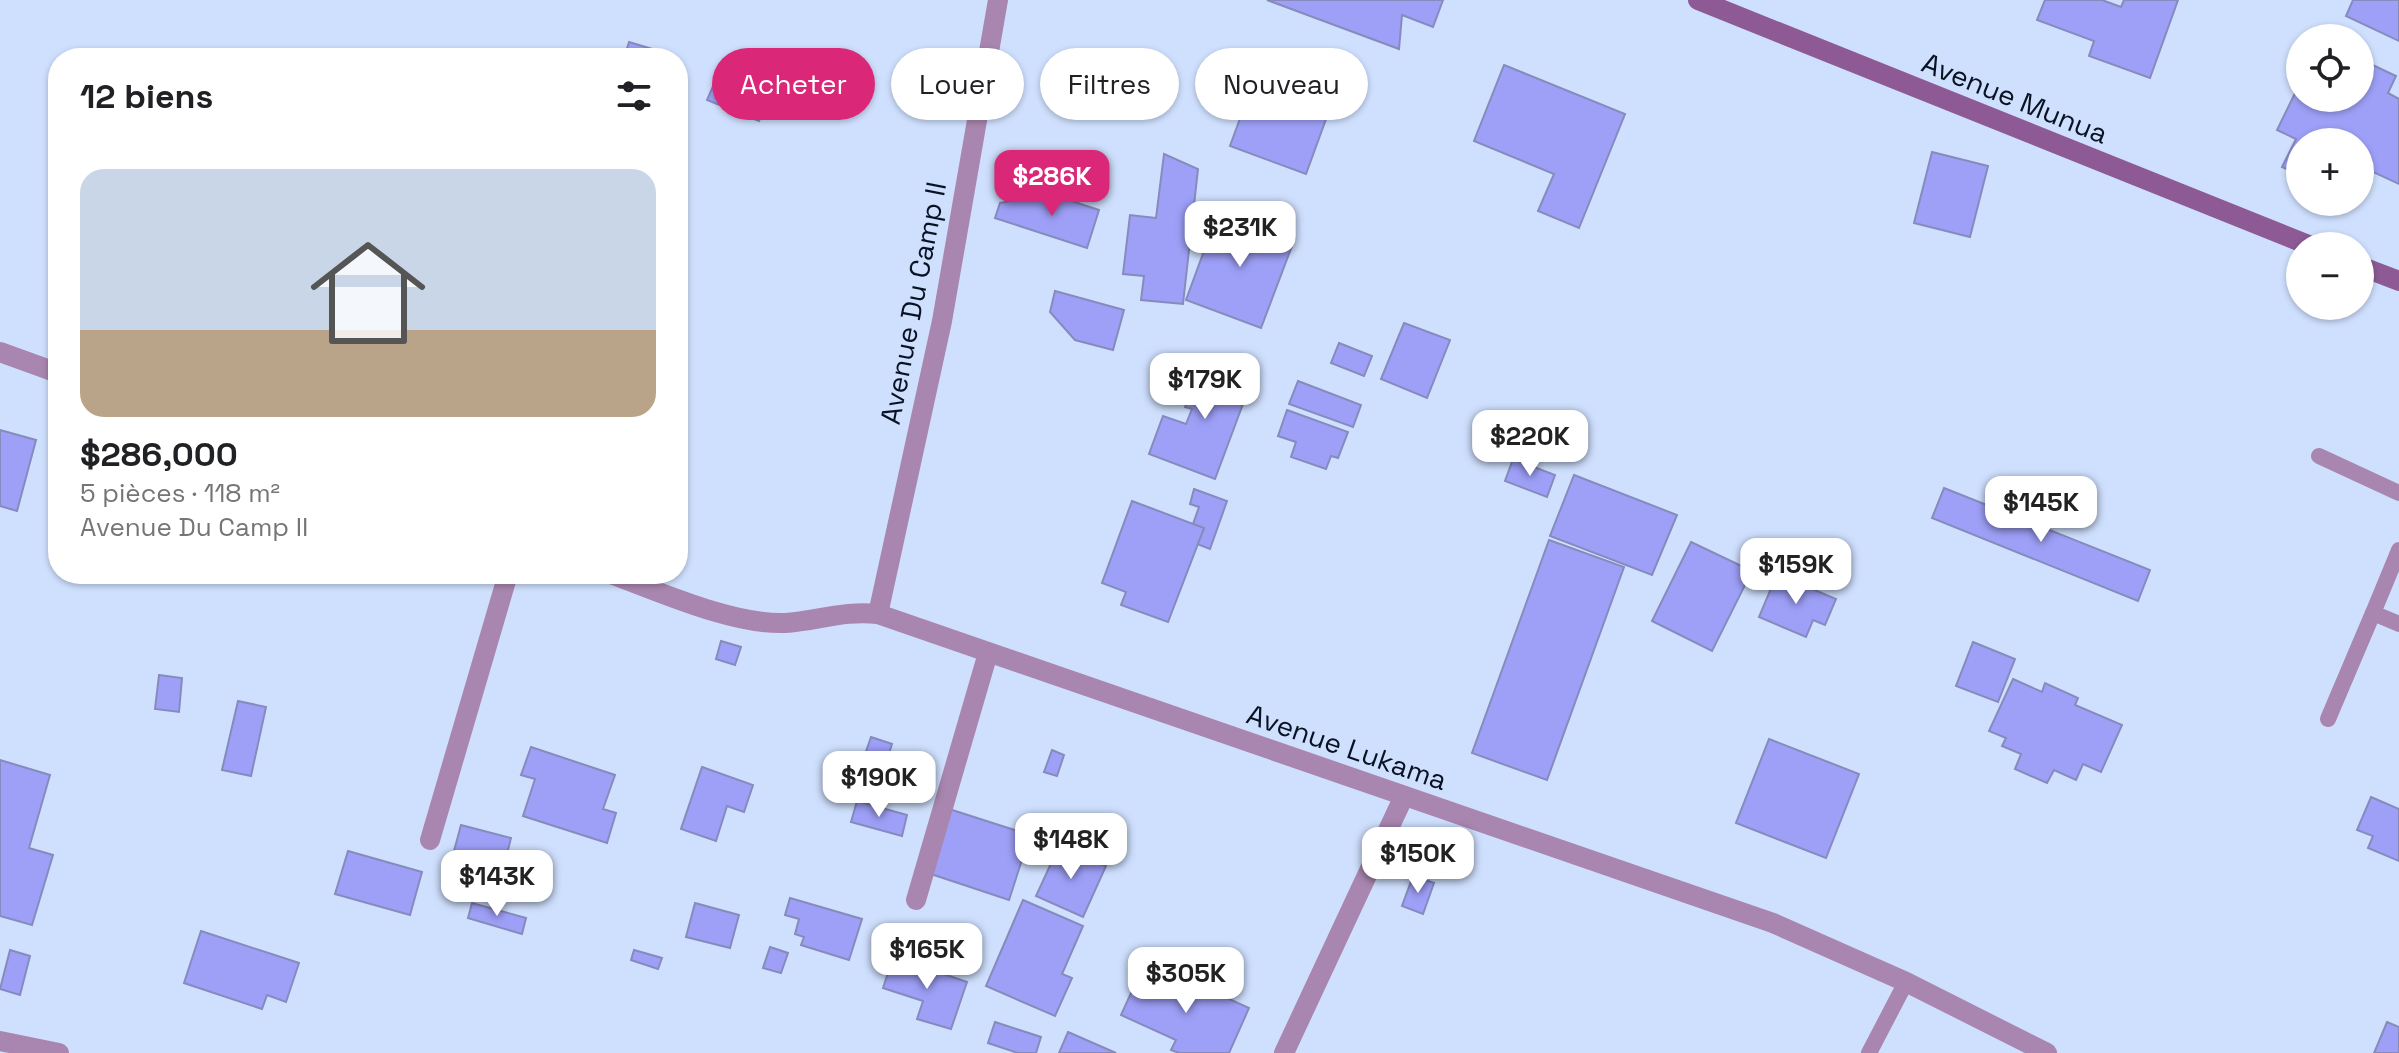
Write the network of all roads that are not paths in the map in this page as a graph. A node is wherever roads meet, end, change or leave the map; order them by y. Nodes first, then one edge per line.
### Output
1 (998, 0) edge
2 (1698, 0) edge
3 (2286, 236) edge
4 (2374, 271) edge
5 (2399, 281) edge
6 (0, 352) edge
7 (48, 369) edge
8 (2319, 456) dead end
9 (2399, 493) edge
10 (2399, 550) edge
11 (505, 584) edge
12 (638, 584) edge
13 (2373, 613) junction
14 (878, 614) junction
15 (2399, 624) edge
16 (988, 653) junction
17 (2328, 719) dead end
18 (1404, 796) junction
19 (430, 840) dead end
20 (916, 900) dead end
21 (1906, 982) junction
22 (0, 1041) edge
23 (59, 1053) edge
24 (1284, 1053) edge
25 (1869, 1053) edge
26 (2047, 1053) edge

1 - 14 street, Avenue Du Camp II
2 - 3 main road, Avenue Munua
4 - 5 main road
6 - 7 street
8 - 9 lane
10 - 13 lane
11 - 19 street
12 - 14 street, Avenue Lukama
13 - 15 lane
13 - 17 lane
14 - 16 street, Avenue Lukama
16 - 18 street, Avenue Lukama
16 - 20 street
18 - 21 street, Avenue Lukama
18 - 24 street
21 - 25 lane
21 - 26 street, Avenue Lukama
22 - 23 street

